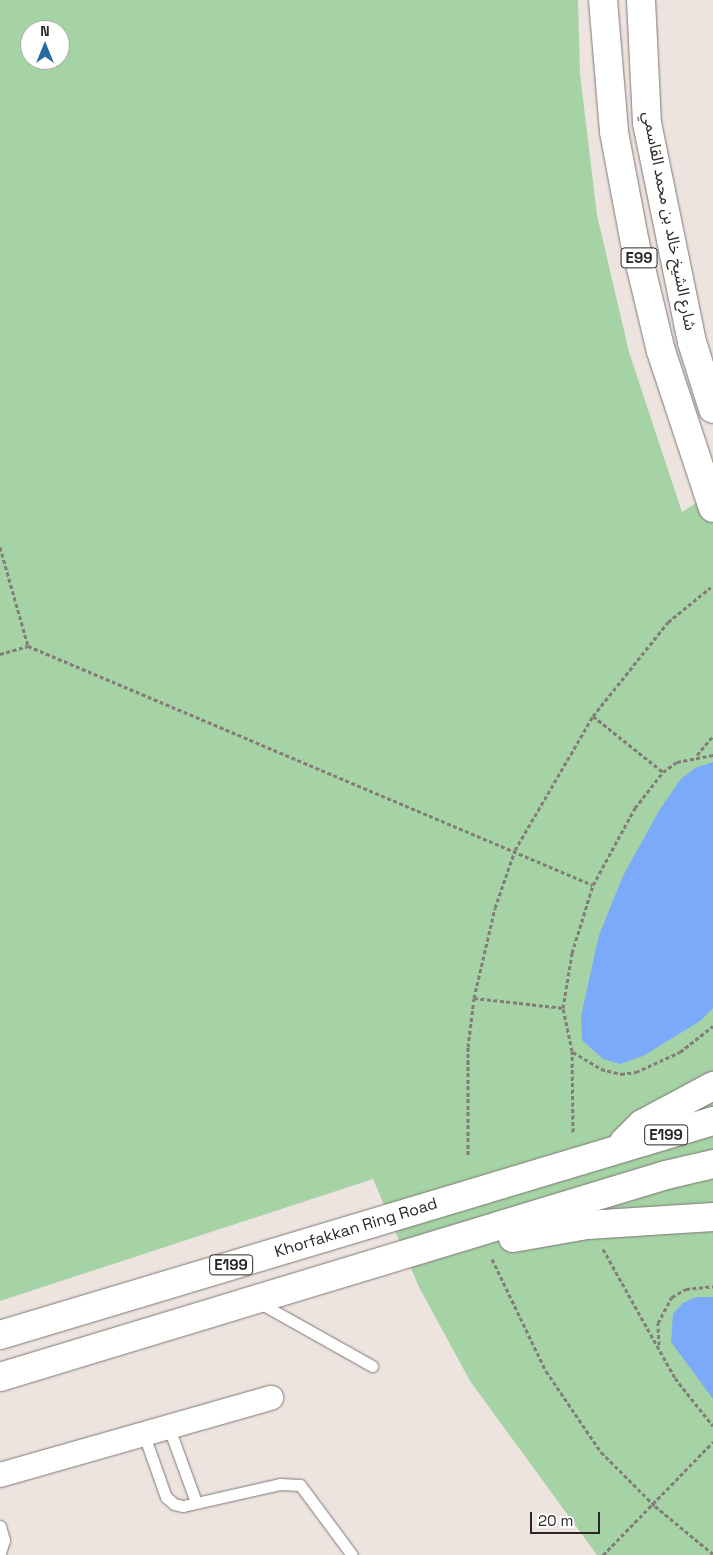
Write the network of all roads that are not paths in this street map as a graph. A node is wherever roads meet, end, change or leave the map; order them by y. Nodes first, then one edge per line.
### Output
1 (603, 0) edge
2 (641, 0) edge
3 (713, 409) edge
4 (713, 508) edge
5 (713, 1086) edge
6 (713, 1121) edge
7 (618, 1149) junction
8 (713, 1164) edge
9 (713, 1217) edge
10 (363, 1267) junction
11 (254, 1300) junction
12 (0, 1335) edge
13 (372, 1366) dead end
14 (0, 1377) edge
15 (271, 1398) dead end
16 (169, 1428) junction
17 (144, 1435) junction
18 (0, 1475) edge
19 (196, 1502) junction
20 (0, 1526) edge
21 (0, 1554) edge
22 (352, 1555) edge

1 - 4 highway, شارع الشيخ خالد بن محمد القاسمي / E99
2 - 3 highway, شارع الشيخ خالد بن محمد القاسمي / E99
5 - 7 highway
6 - 7 highway, Khorfakkan Ring Road / E199
7 - 12 highway, Khorfakkan Ring Road / E199
8 - 10 highway, E199
9 - 10 highway
10 - 11 highway, E199
11 - 13 lane
11 - 14 highway, E199
15 - 16 street
16 - 17 street
16 - 19 lane
17 - 18 street
17 - 19 lane
19 - 22 lane
20 - 21 lane

